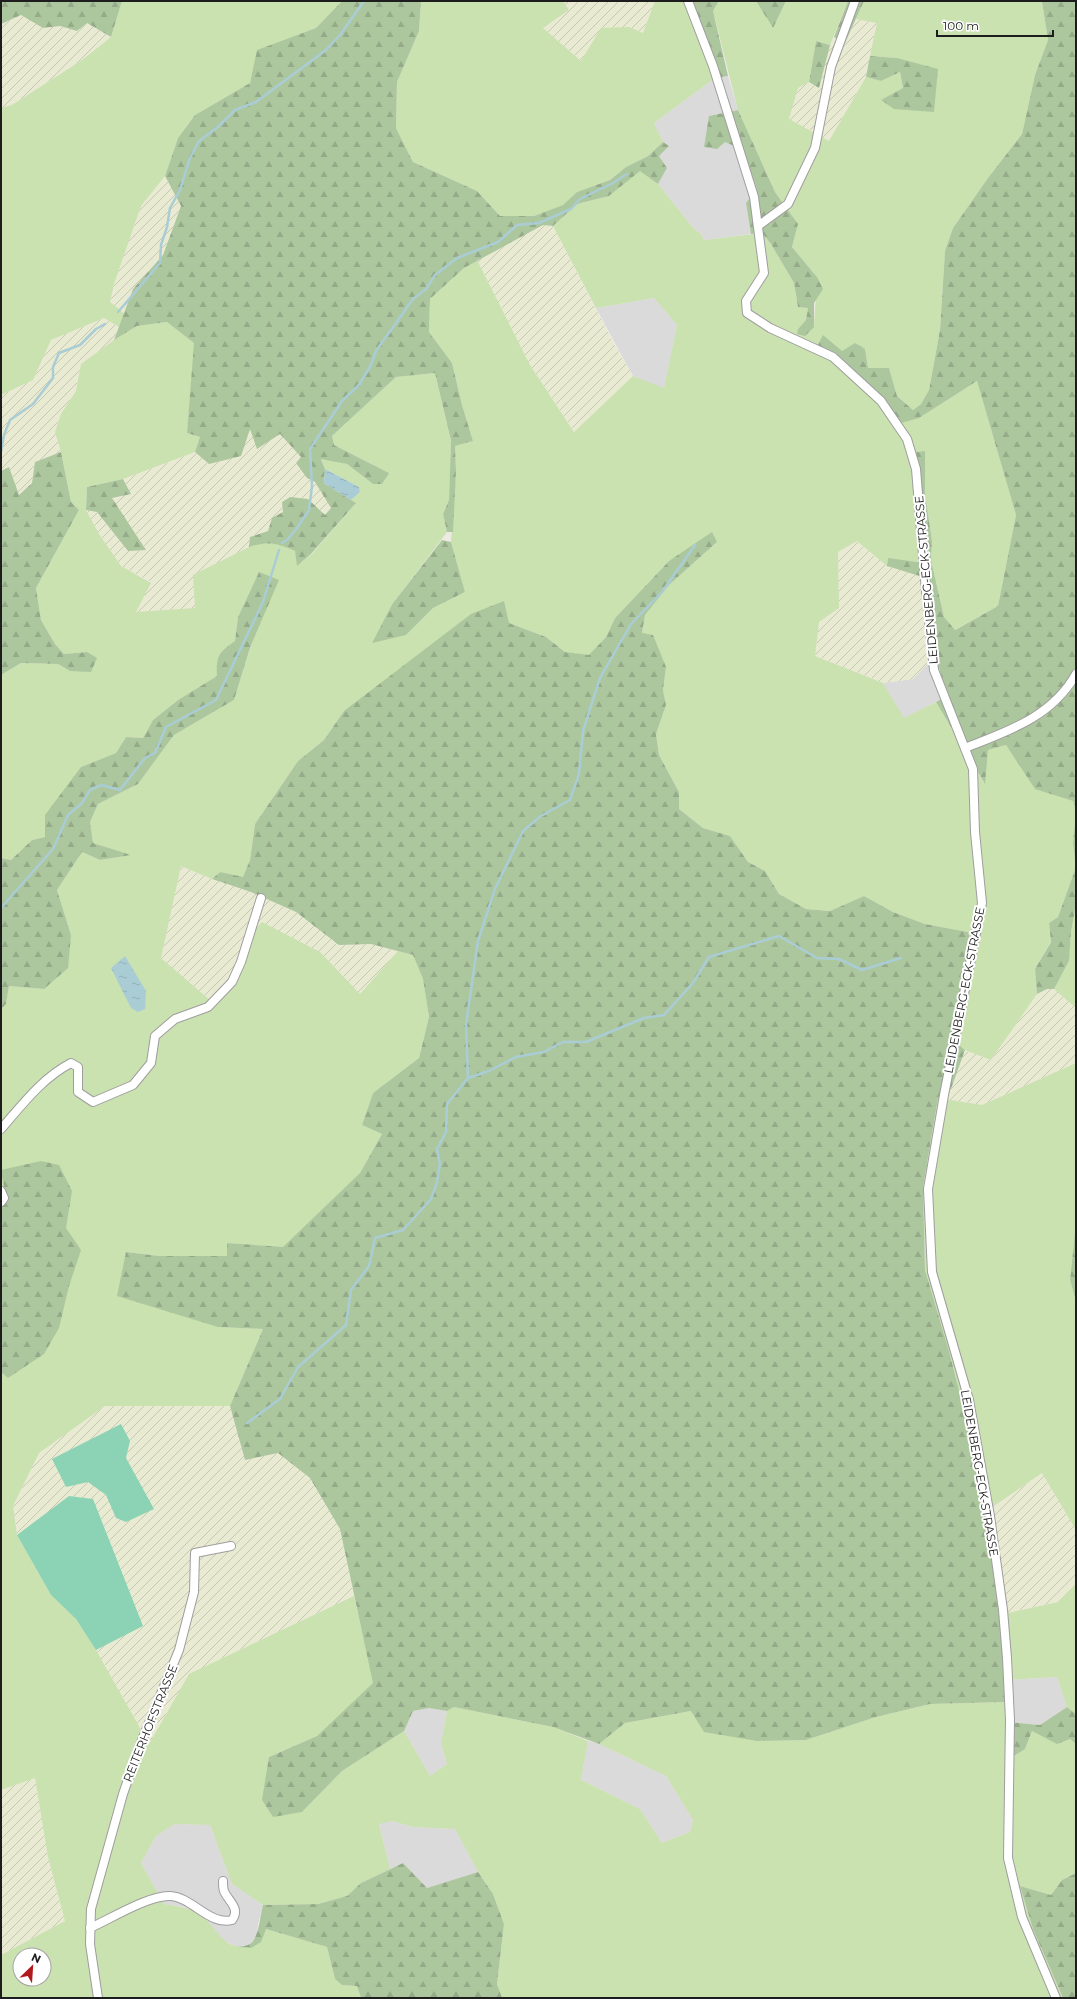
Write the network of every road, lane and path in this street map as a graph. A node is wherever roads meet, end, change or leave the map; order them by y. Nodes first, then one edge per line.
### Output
1 (688, 1) edge
2 (855, 1) edge
3 (758, 226) junction
4 (1076, 674) edge
5 (965, 748) junction
6 (262, 898) dead end
7 (1, 1129) edge
8 (1, 1191) edge
9 (1, 1202) edge
10 (231, 1546) dead end
11 (223, 1881) dead end
12 (90, 1928) junction
13 (98, 1998) edge
14 (1056, 1998) edge

1 - 3 street, LEIDENBERG-ECK-STRASSE
2 - 3 street
3 - 5 street, LEIDENBERG-ECK-STRASSE
4 - 5 street
5 - 14 street, LEIDENBERG-ECK-STRASSE
6 - 7 street
8 - 9 street
10 - 12 street, REITERHOFSTRASSE
11 - 12 street
12 - 13 street, REITERHOFSTRASSE

